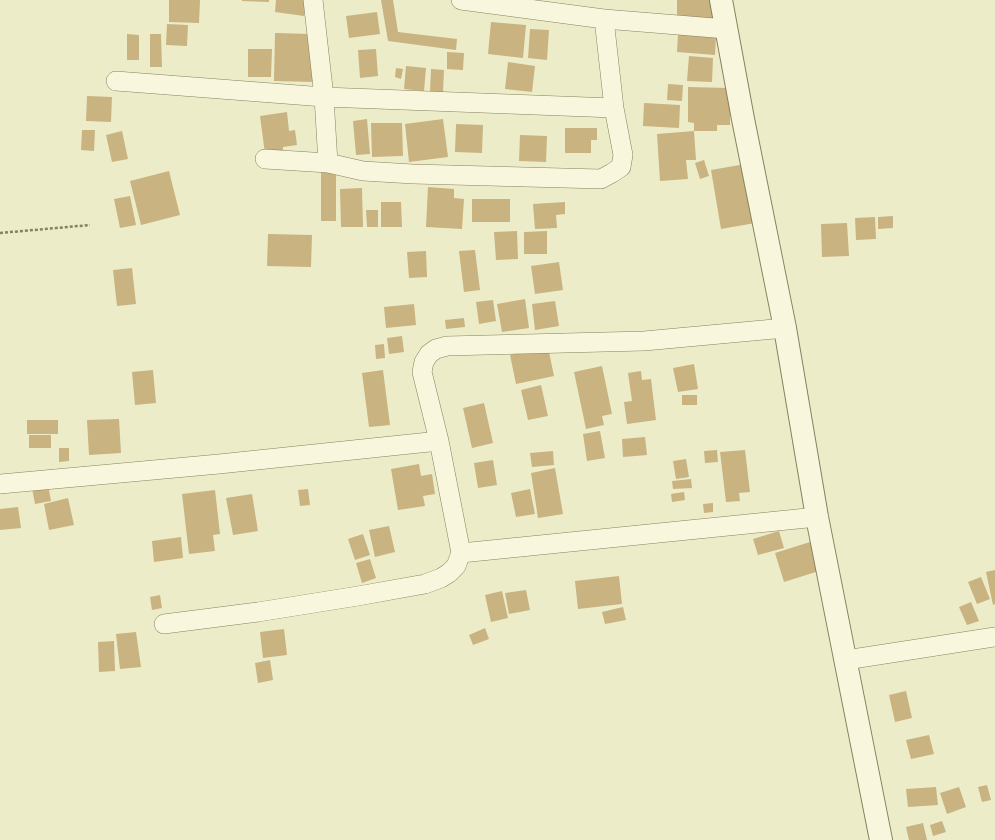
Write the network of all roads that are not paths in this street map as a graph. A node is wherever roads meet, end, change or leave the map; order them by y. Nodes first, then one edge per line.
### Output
1 (313, 0) edge
2 (461, 0) edge
3 (721, 0) edge
4 (604, 19) junction
5 (726, 29) junction
6 (116, 81) dead end
7 (324, 97) junction
8 (614, 108) junction
9 (265, 159) dead end
10 (328, 162) junction
11 (785, 328) junction
12 (439, 441) junction
13 (0, 484) edge
14 (817, 517) junction
15 (461, 553) junction
16 (164, 624) dead end
17 (995, 637) edge
18 (846, 660) junction
19 (881, 840) edge

1 - 7 street
2 - 4 street
3 - 5 street
4 - 5 street
4 - 8 street
5 - 11 street
6 - 7 street
7 - 8 street
7 - 10 street
8 - 10 street
9 - 10 street
11 - 12 street
11 - 14 street
12 - 13 street
12 - 15 street
14 - 15 street
14 - 18 street
15 - 16 street
17 - 18 street
18 - 19 street

